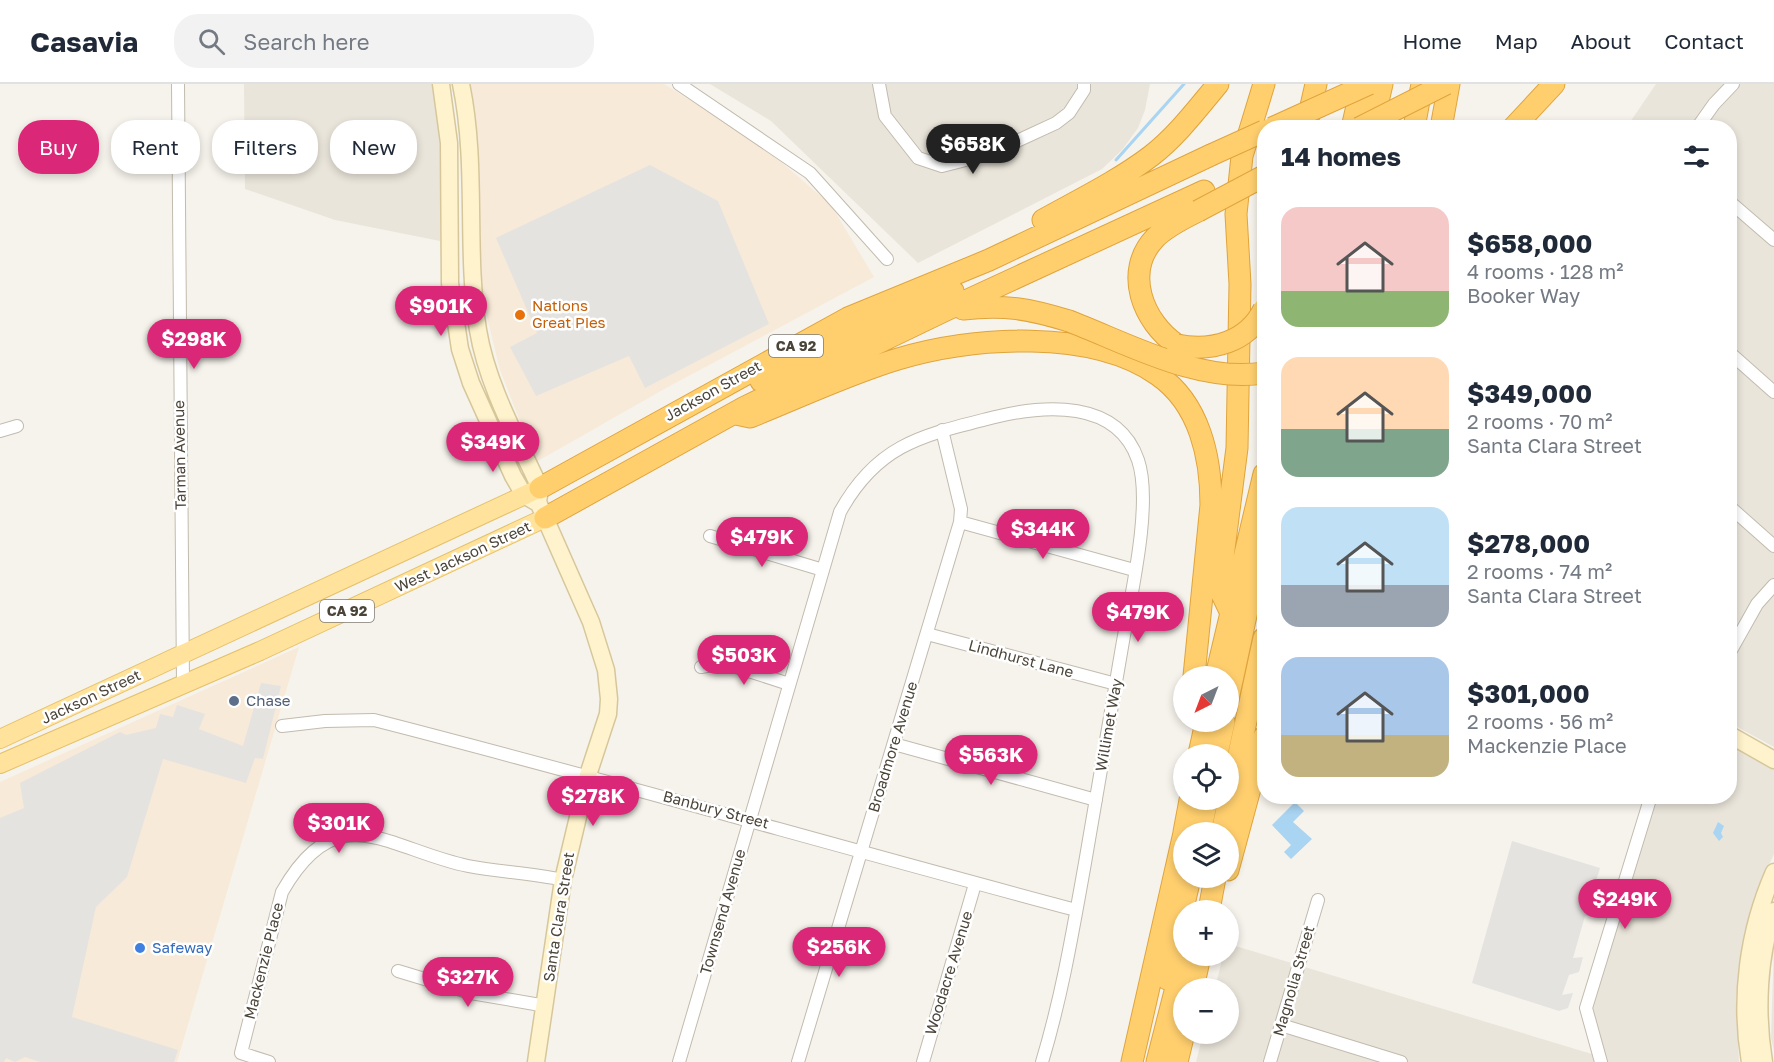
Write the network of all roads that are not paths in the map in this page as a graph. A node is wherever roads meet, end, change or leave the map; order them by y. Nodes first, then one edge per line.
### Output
1 (178, 84) edge
2 (441, 84) edge
3 (462, 84) edge
4 (679, 84) edge
5 (879, 84) edge
6 (1084, 84) edge
7 (1205, 84) edge
8 (1218, 84) edge
9 (1263, 84) edge
10 (1316, 84) edge
11 (1349, 84) edge
12 (1362, 84) edge
13 (1369, 84) edge
14 (1382, 84) edge
15 (1422, 84) edge
16 (1448, 84) edge
17 (1554, 84) edge
18 (1733, 84) edge
19 (1400, 106) junction
20 (1290, 120) edge
21 (1308, 120) edge
22 (1341, 120) edge
23 (1354, 120) edge
24 (1369, 120) edge
25 (1374, 120) edge
26 (1374, 120) edge
27 (1415, 120) edge
28 (1442, 120) edge
29 (1520, 120) edge
30 (1703, 120) edge
31 (1257, 134) edge
32 (1257, 169) edge
33 (1123, 174) junction
34 (1257, 179) edge
35 (1151, 183) junction
36 (1202, 201) junction
37 (1737, 208) edge
38 (1774, 240) edge
39 (887, 259) dead end
40 (989, 260) junction
41 (944, 311) junction
42 (1257, 322) edge
43 (1737, 359) edge
44 (1257, 373) edge
45 (1774, 392) edge
46 (736, 414) junction
47 (16, 426) dead end
48 (942, 430) junction
49 (0, 431) edge
50 (537, 501) junction
51 (1257, 502) edge
52 (1737, 513) edge
53 (960, 522) junction
54 (710, 536) dead end
55 (1774, 546) edge
56 (1257, 562) edge
57 (823, 570) junction
58 (1134, 570) junction
59 (1774, 585) edge
60 (1230, 611) junction
61 (927, 634) junction
62 (1737, 640) edge
63 (183, 656) junction
64 (1195, 666) edge
65 (1218, 666) edge
66 (1235, 666) edge
67 (701, 667) dead end
68 (1257, 670) edge
69 (183, 683) junction
70 (789, 684) junction
71 (1116, 684) junction
72 (282, 726) dead end
73 (0, 739) edge
74 (1737, 739) edge
75 (894, 744) junction
76 (1774, 760) edge
77 (1257, 763) edge
78 (0, 764) edge
79 (588, 775) junction
80 (1096, 800) junction
81 (1649, 804) edge
82 (750, 819) junction
83 (1224, 822) edge
84 (1239, 829) edge
85 (861, 850) junction
86 (1774, 872) edge
87 (563, 880) junction
88 (1173, 881) edge
89 (975, 884) junction
90 (1188, 888) edge
91 (1318, 900) dead end
92 (1076, 910) junction
93 (1774, 911) edge
94 (1181, 966) edge
95 (398, 971) dead end
96 (546, 1006) junction
97 (1281, 1025) junction
98 (1181, 1044) edge
99 (269, 1062) edge
100 (536, 1062) edge
101 (679, 1062) edge
102 (798, 1062) edge
103 (923, 1062) edge
104 (1042, 1062) edge
105 (1132, 1062) edge
106 (1147, 1062) edge
107 (1157, 1062) edge
108 (1177, 1062) edge
109 (1270, 1062) edge
110 (1401, 1062) edge
111 (1601, 1062) edge
112 (1750, 1062) edge
113 (1764, 1062) edge

1 - 63 street, Tarman Avenue
2 - 50 main road, Santa Clara Street
3 - 50 main road, Santa Clara Street
4 - 39 street
5 - 6 street
7 - 33 highway
8 - 33 highway
9 - 60 highway
10 - 21 highway
11 - 22 highway
12 - 23 highway
13 - 20 highway, bridge
14 - 25 highway
15 - 27 highway
16 - 19 highway, bridge
16 - 28 highway
17 - 29 highway
18 - 30 street
19 - 24 highway, bridge
19 - 26 highway, bridge
31 - 35 highway, CA 92, bridge
32 - 36 highway, CA 92
33 - 40 highway
34 - 36 highway, bridge
35 - 40 highway, CA 92
35 - 50 highway
36 - 41 highway, CA 92
36 - 42 highway, bridge
37 - 38 street
40 - 50 highway, Jackson Street / CA 92
41 - 44 highway, bridge
41 - 46 highway, CA 92
43 - 45 street
46 - 50 highway, CA 92
46 - 64 highway
47 - 49 street
48 - 53 street, Broadmore Avenue
48 - 57 street, Townsend Avenue
48 - 58 street, Willimet Way
50 - 63 main road, West Jackson Street / CA 92
50 - 69 main road, West Jackson Street / CA 92
50 - 79 main road, Santa Clara Street
51 - 60 highway
52 - 55 street
53 - 58 street
53 - 61 street, Broadmore Avenue
54 - 57 street
56 - 66 highway
57 - 70 street, Townsend Avenue
58 - 71 street, Willimet Way
59 - 62 street
60 - 65 highway
61 - 71 street, Lindhurst Lane
61 - 75 street, Broadmore Avenue
63 - 69 street, Tarman Avenue
63 - 73 main road, Jackson Street / CA 92
67 - 70 street
68 - 83 highway
69 - 78 main road, Jackson Street / CA 92
70 - 82 street, Townsend Avenue
71 - 80 street, Willimet Way
72 - 79 street, Banbury Street
74 - 76 main road
75 - 80 street
75 - 85 street, Broadmore Avenue
77 - 84 highway
79 - 82 street, Banbury Street
79 - 87 main road, Santa Clara Street
80 - 92 street, Willimet Way
81 - 111 street
82 - 85 street, Banbury Street
82 - 101 street, Townsend Avenue
85 - 89 street, Banbury Street
85 - 102 street, Broadmore Avenue
86 - 112 main road
87 - 96 main road, Santa Clara Street
87 - 99 street, Mackenzie Place
88 - 105 highway
89 - 92 street, Banbury Street
89 - 103 street, Woodacre Avenue
90 - 106 highway
91 - 97 street, Magnolia Street
92 - 104 street, Willimet Way
93 - 113 main road
94 - 107 highway
95 - 96 street
96 - 100 main road, Santa Clara Street
97 - 109 street, Magnolia Street
97 - 110 street
98 - 108 highway

